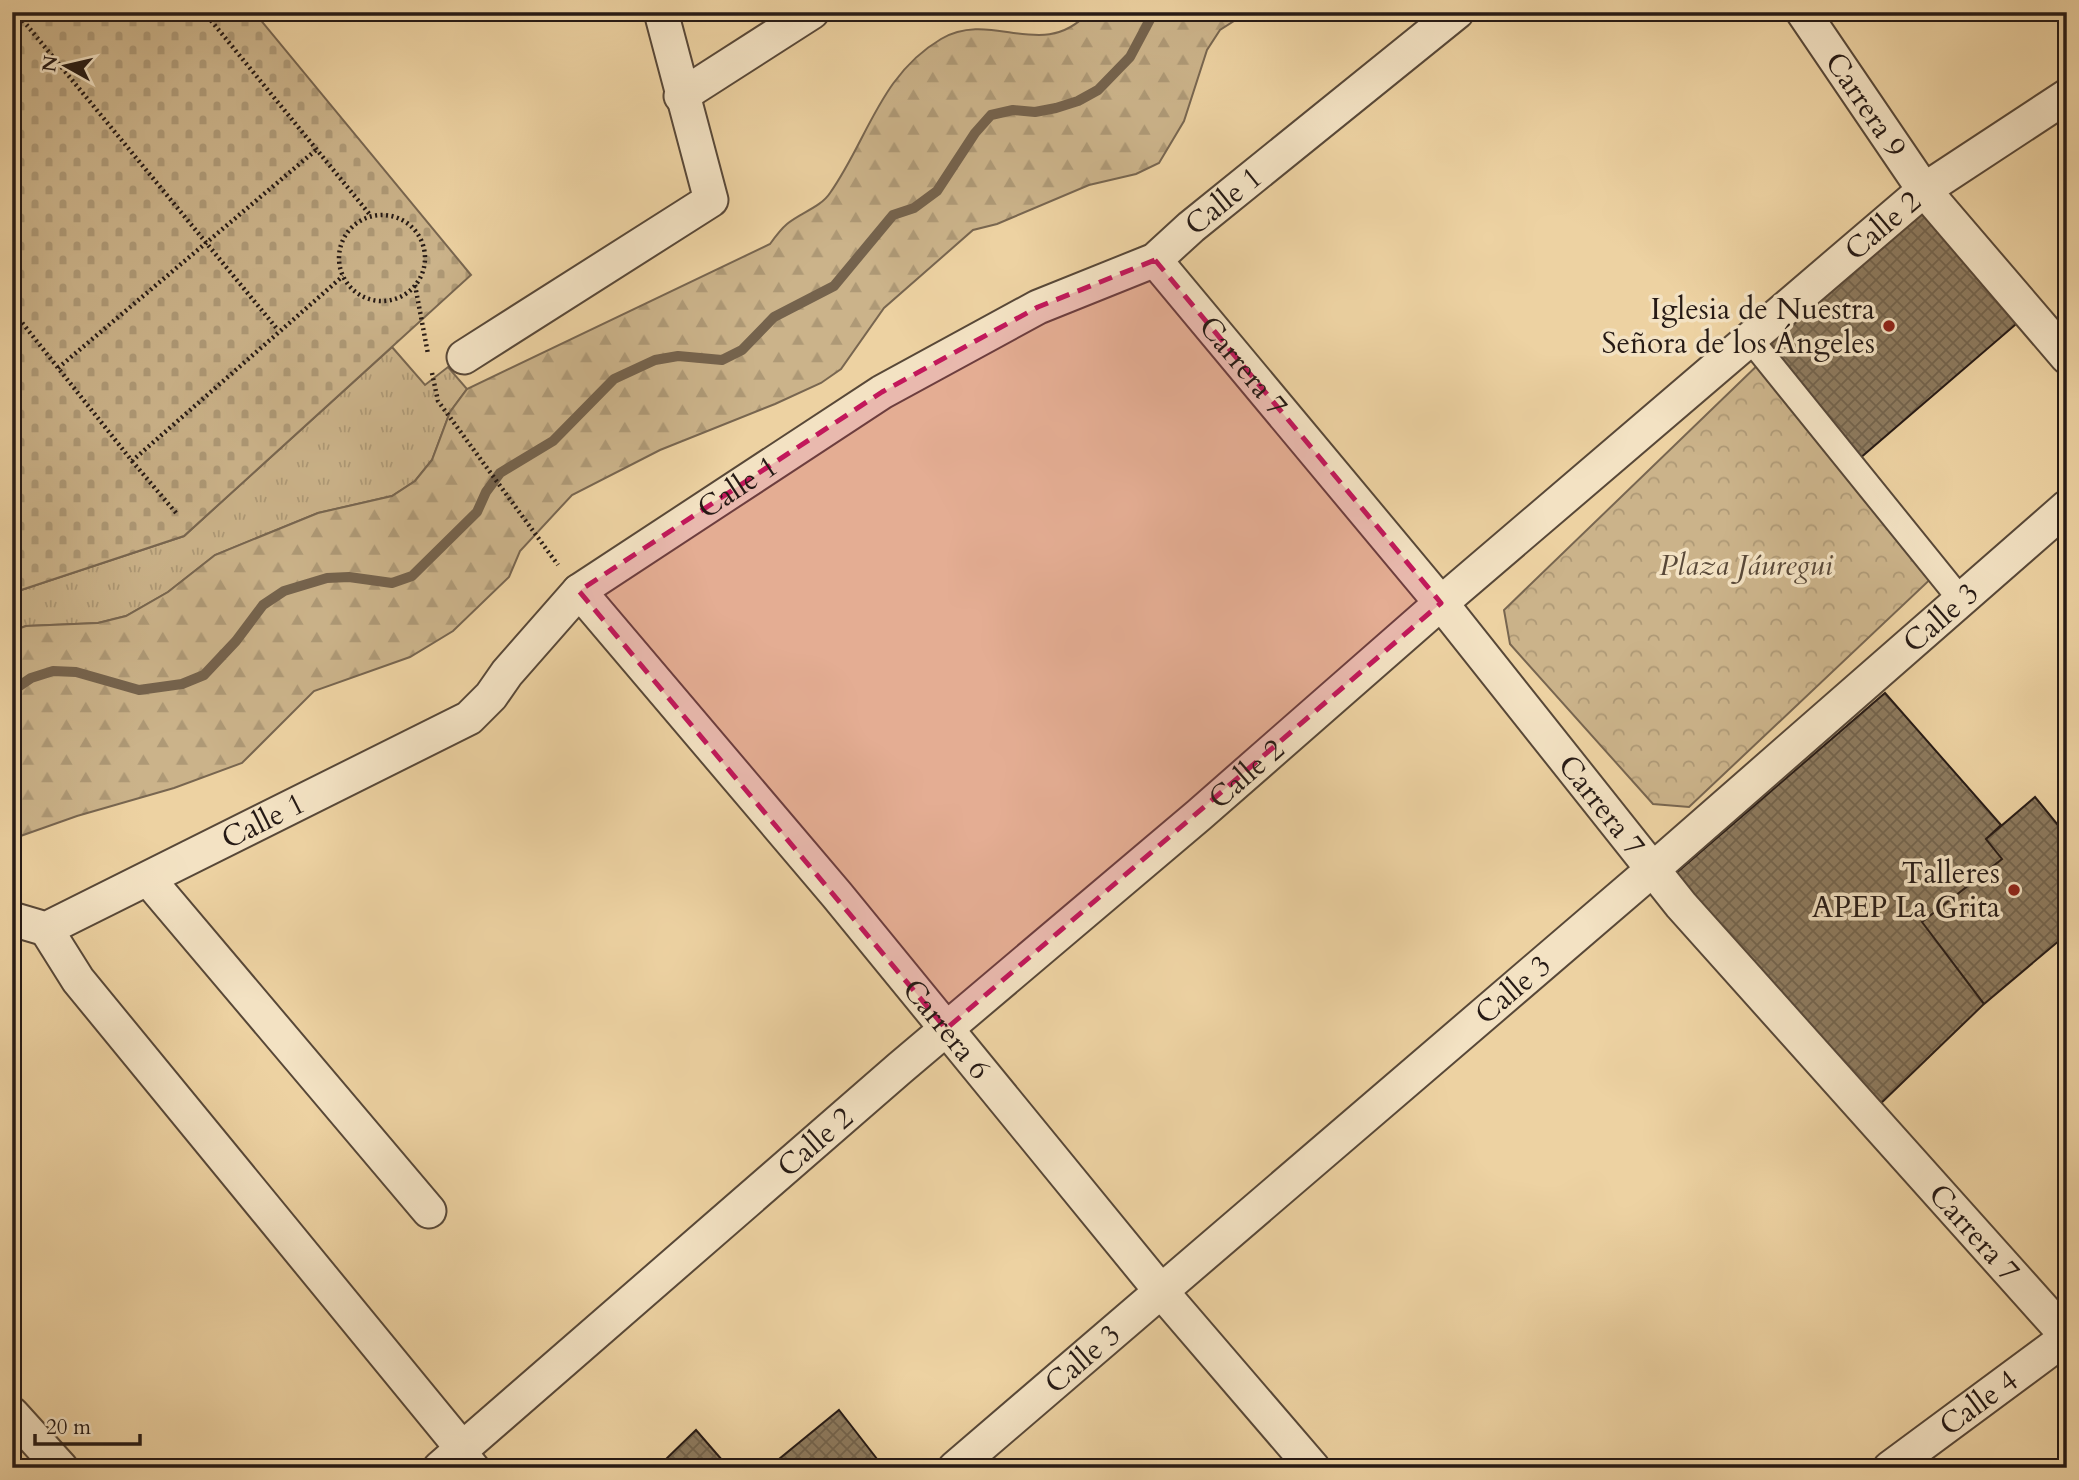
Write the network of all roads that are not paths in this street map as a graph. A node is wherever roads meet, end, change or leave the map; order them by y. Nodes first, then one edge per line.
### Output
1 (661, 12) edge
2 (812, 12) edge
3 (1457, 12) edge
4 (1803, 12) edge
5 (681, 96) junction
6 (2067, 96) edge
7 (1924, 190) junction
8 (1156, 260) junction
9 (1750, 339) junction
10 (464, 357) dead end
11 (2067, 357) edge
12 (2067, 507) edge
13 (570, 580) junction
14 (1961, 600) junction
15 (1441, 603) junction
16 (1652, 870) junction
17 (149, 880) junction
18 (12, 919) edge
19 (47, 929) junction
20 (946, 1029) junction
21 (429, 1211) dead end
22 (1160, 1290) junction
23 (2067, 1336) edge
24 (12, 1414) edge
25 (460, 1461) edge
26 (61, 1468) edge
27 (955, 1468) edge
28 (1313, 1468) edge
29 (1890, 1468) edge

1 - 5 street
2 - 5 street
3 - 8 street, Calle 1
4 - 7 street, Carrera 9
5 - 10 street
6 - 7 street, Calle 2
7 - 9 street, Calle 2
7 - 11 street, Carrera 9
8 - 13 street, Calle 1
8 - 15 street, Carrera 7
9 - 14 street
9 - 15 street, Calle 2
12 - 14 street, Calle 3
13 - 17 street, Calle 1
13 - 20 street, Carrera 6
14 - 16 street, Calle 3
15 - 16 street, Carrera 7
15 - 20 street, Calle 2
16 - 22 street, Calle 3
16 - 23 street, Carrera 7
17 - 19 street, Calle 1
17 - 21 street
18 - 19 street
19 - 25 street
20 - 22 street, Carrera 6
20 - 25 street, Calle 2
22 - 27 street, Calle 3
22 - 28 street, Carrera 6
23 - 29 street, Calle 4
24 - 26 street

